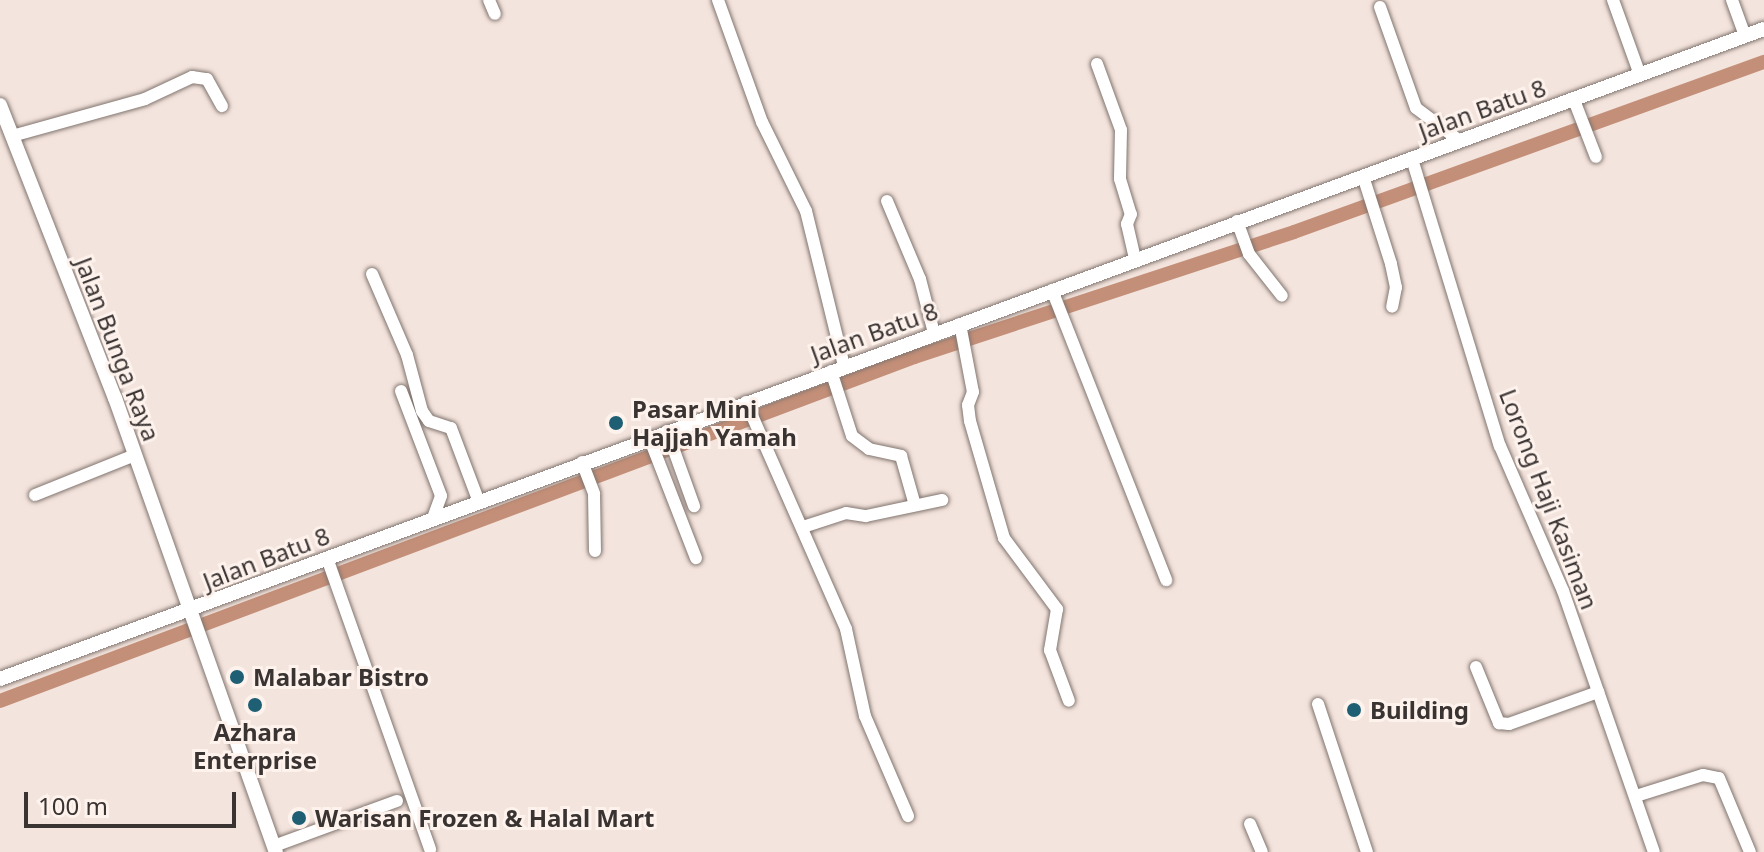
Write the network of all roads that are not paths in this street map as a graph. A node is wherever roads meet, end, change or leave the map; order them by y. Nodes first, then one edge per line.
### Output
1 (489, 0) edge
2 (718, 0) edge
3 (1613, 0) edge
4 (1732, 0) edge
5 (1380, 7) dead end
6 (495, 14) dead end
7 (1764, 29) edge
8 (1745, 36) junction
9 (1097, 64) dead end
10 (1640, 75) junction
11 (0, 105) edge
12 (222, 106) dead end
13 (1577, 107) junction
14 (12, 136) junction
15 (1460, 141) junction
16 (1596, 157) dead end
17 (1412, 159) junction
18 (1363, 176) junction
19 (887, 201) dead end
20 (1237, 221) junction
21 (1135, 260) junction
22 (372, 274) dead end
23 (1054, 296) junction
24 (1282, 296) dead end
25 (1392, 307) dead end
26 (960, 328) junction
27 (934, 333) junction
28 (837, 372) junction
29 (401, 391) dead end
30 (748, 406) junction
31 (671, 442) junction
32 (654, 449) junction
33 (135, 455) junction
34 (584, 468) junction
35 (35, 495) dead end
36 (942, 500) dead end
37 (479, 502) junction
38 (915, 505) junction
39 (694, 507) junction
40 (433, 518) junction
41 (803, 527) junction
42 (595, 551) dead end
43 (327, 558) junction
44 (696, 558) dead end
45 (1166, 580) dead end
46 (191, 614) junction
47 (1476, 667) dead end
48 (0, 679) edge
49 (1598, 692) junction
50 (1069, 701) dead end
51 (1318, 704) dead end
52 (1636, 796) junction
53 (397, 801) dead end
54 (908, 816) dead end
55 (1250, 824) dead end
56 (275, 849) edge
57 (430, 849) dead end
58 (1262, 852) edge
59 (1367, 852) edge
60 (1654, 852) edge
61 (1750, 852) edge

1 - 6 street
2 - 28 street
3 - 10 street
4 - 8 street
5 - 15 street
7 - 8 street, Jalan Batu 8
8 - 10 street, Jalan Batu 8
9 - 21 street
10 - 13 street, Jalan Batu 8
11 - 14 street, Jalan Bunga Raya
12 - 14 street
13 - 15 street, Jalan Batu 8
13 - 16 street
14 - 33 street, Jalan Bunga Raya
15 - 17 street, Jalan Batu 8
17 - 18 street, Jalan Batu 8
17 - 49 street, Lorong Haji Kasiman
18 - 20 street, Jalan Batu 8
18 - 25 street
19 - 27 street
20 - 21 street, Jalan Batu 8
20 - 24 street
21 - 23 street, Jalan Batu 8
22 - 37 street
23 - 26 street, Jalan Batu 8
23 - 45 street
26 - 27 street, Jalan Batu 8
26 - 50 street
27 - 28 street, Jalan Batu 8
28 - 30 street, Jalan Batu 8
28 - 38 street
29 - 40 street
30 - 31 street, Jalan Batu 8
30 - 41 street
31 - 32 street, Jalan Batu 8
31 - 39 street
32 - 34 street, Jalan Batu 8
32 - 39 street
33 - 35 street
33 - 46 street, Jalan Bunga Raya
34 - 37 street, Jalan Batu 8
34 - 42 street
36 - 38 street
37 - 40 street, Jalan Batu 8
38 - 41 street
39 - 44 street
40 - 43 street, Jalan Batu 8
41 - 54 street
43 - 46 street, Jalan Batu 8
43 - 57 street
46 - 48 street, Jalan Batu 8
46 - 56 street, Jalan Bunga Raya
47 - 49 street
49 - 52 street, Lorong Haji Kasiman
51 - 59 street
52 - 60 street, Lorong Haji Kasiman
52 - 61 street
53 - 56 street
55 - 58 street

